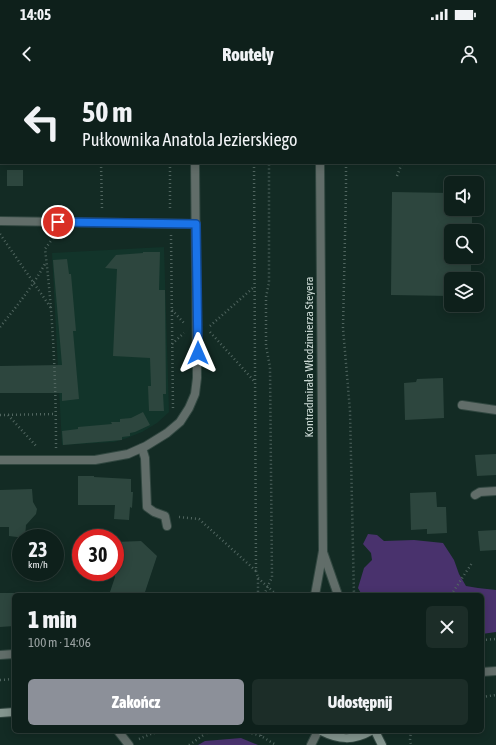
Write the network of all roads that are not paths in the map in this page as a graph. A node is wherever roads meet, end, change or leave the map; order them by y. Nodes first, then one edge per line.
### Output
1 (195, 164) edge
2 (320, 164) edge
3 (0, 221) edge
4 (196, 224) junction
5 (462, 405) dead end
6 (496, 410) edge
7 (142, 448) junction
8 (0, 460) edge
9 (496, 491) edge
10 (475, 495) dead end
11 (167, 526) dead end
12 (323, 552) junction
13 (315, 593) edge
14 (337, 593) edge
15 (12, 654) edge
16 (0, 655) edge
17 (496, 670) edge
18 (484, 672) edge
19 (12, 712) edge
20 (0, 713) edge
21 (120, 733) edge
22 (319, 733) edge
23 (325, 733) edge
24 (368, 733) edge
25 (376, 733) edge
26 (352, 742) edge
27 (129, 745) edge
28 (311, 745) edge
29 (382, 745) edge

1 - 4 street
2 - 12 street, Kontradmirała Włodzimierza Steyera
3 - 4 street
4 - 7 street
5 - 6 street
7 - 8 street
7 - 11 street
9 - 10 street
12 - 13 street, Kontradmirała Włodzimierza Steyera
12 - 14 street, Kontradmirała Włodzimierza Steyera
15 - 16 street
17 - 18 street
19 - 20 main road
21 - 27 street
22 - 28 street
23 - 26 main road
24 - 26 main road
25 - 29 main road

